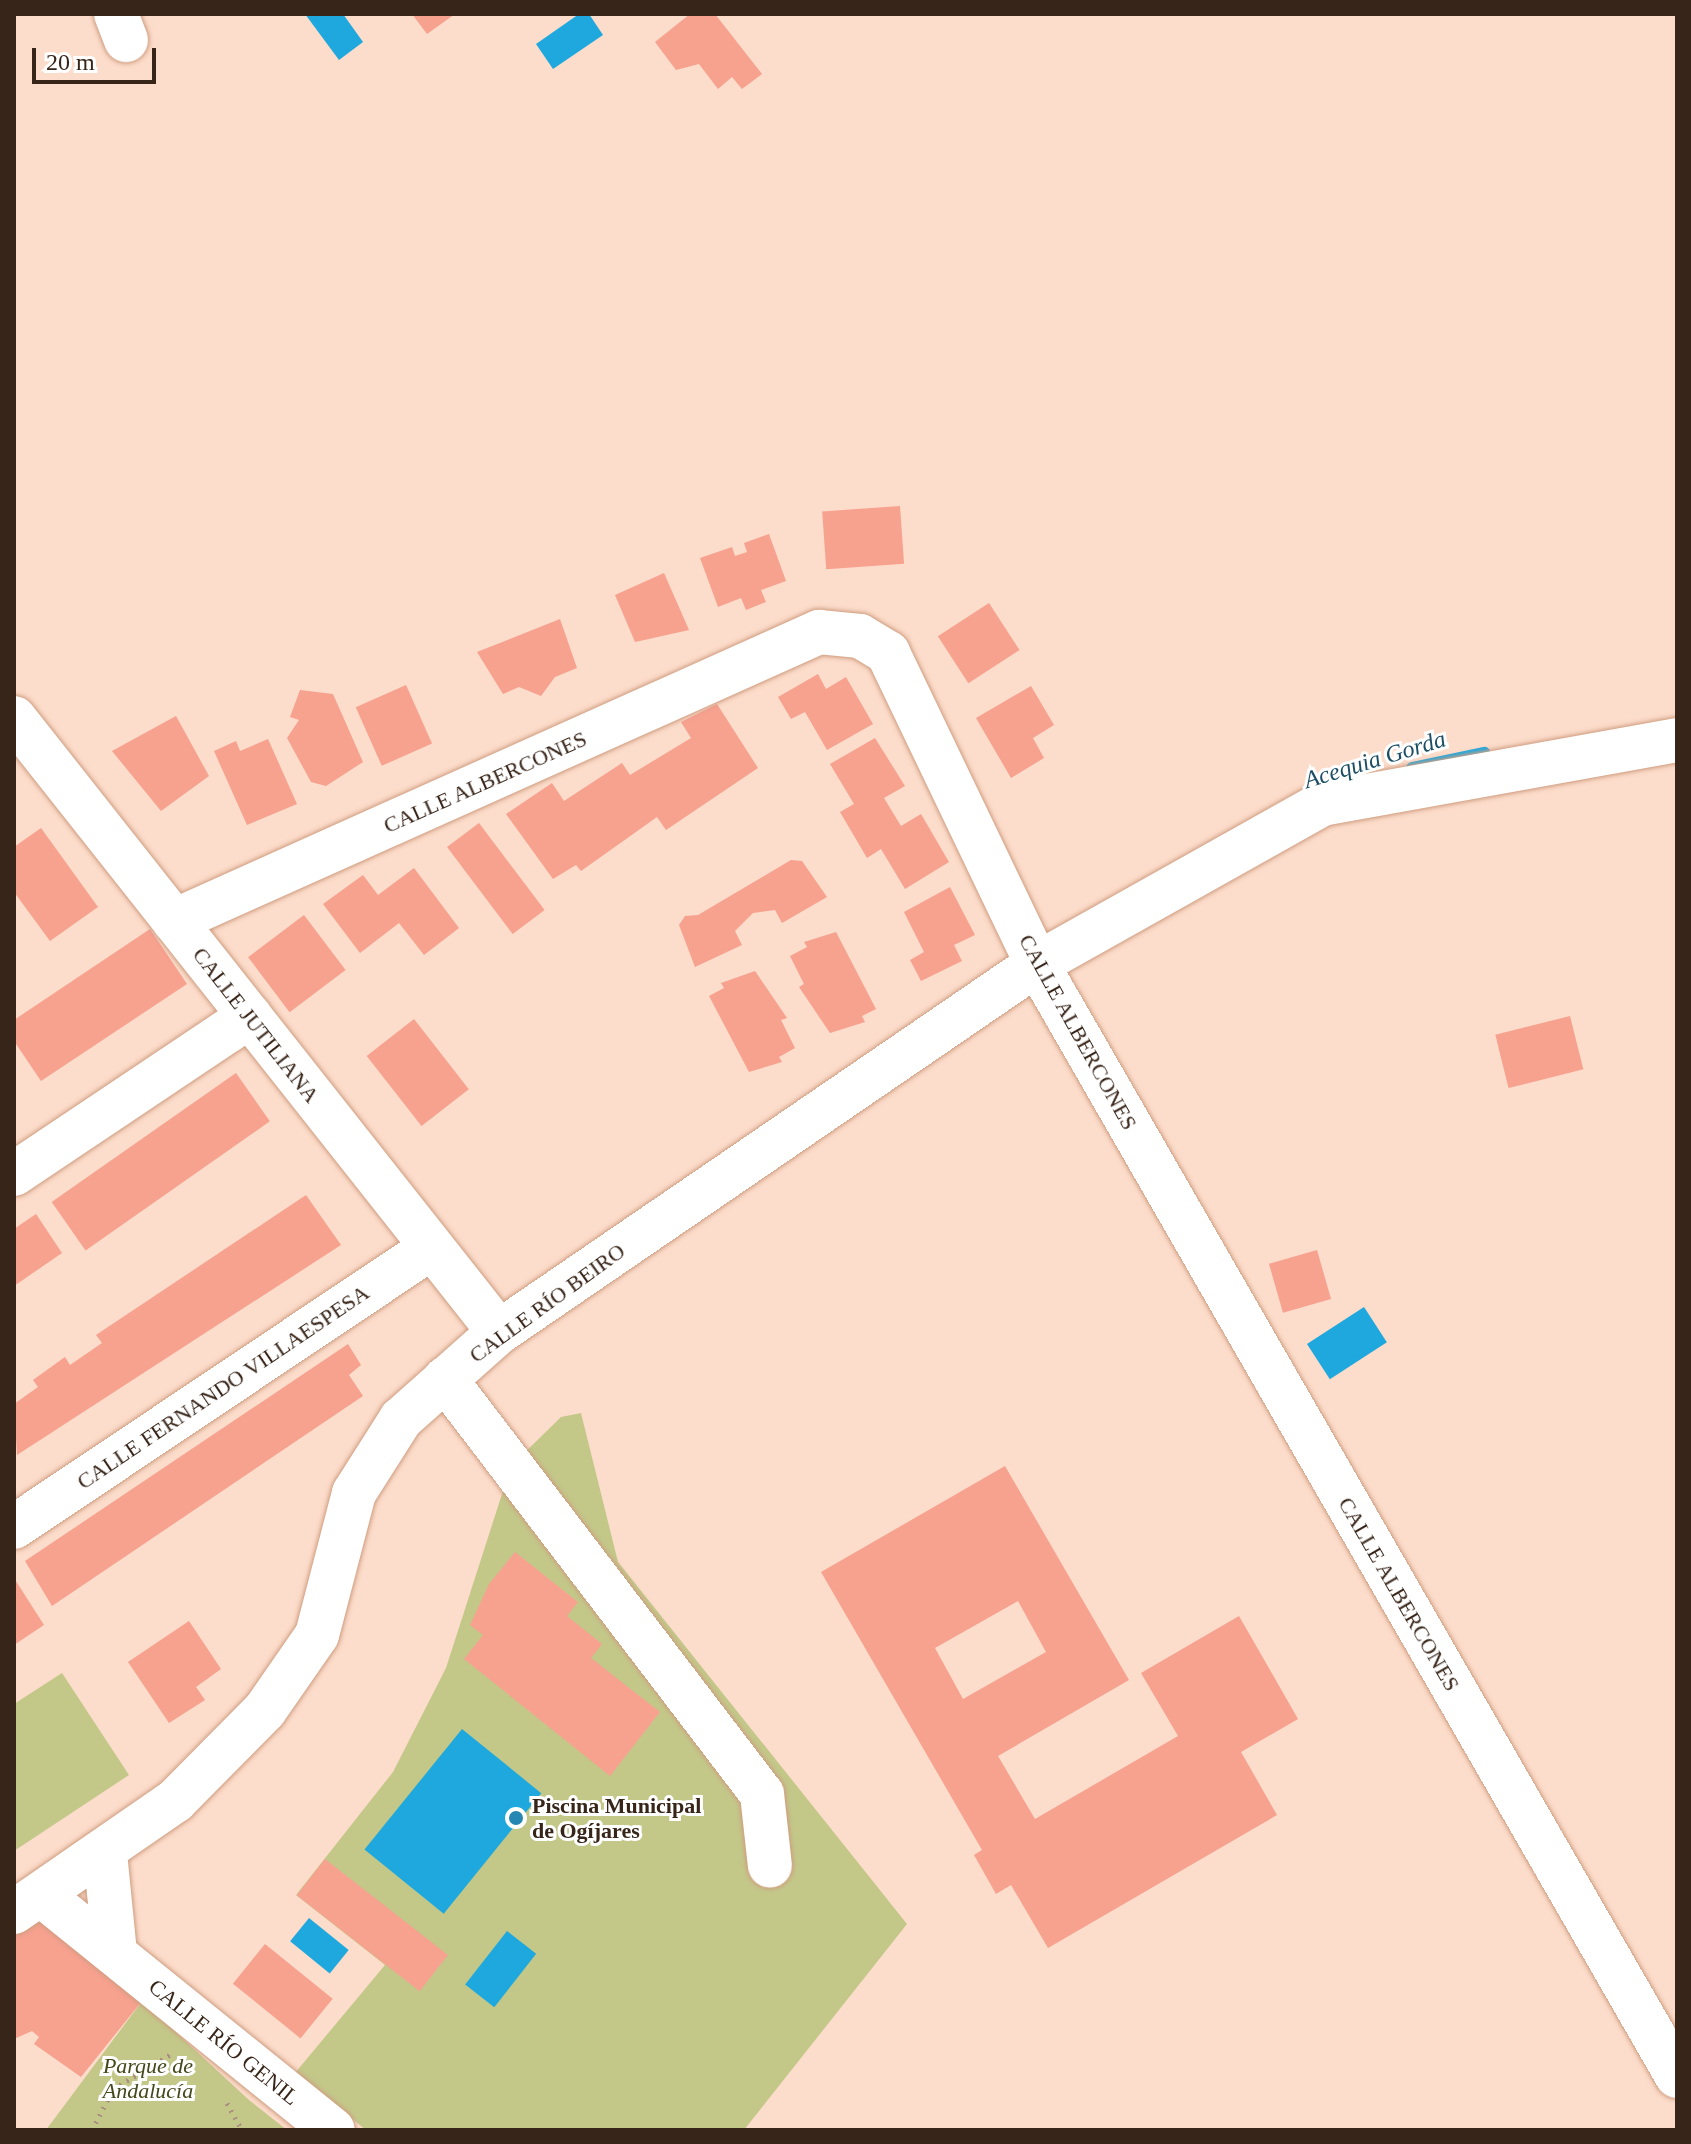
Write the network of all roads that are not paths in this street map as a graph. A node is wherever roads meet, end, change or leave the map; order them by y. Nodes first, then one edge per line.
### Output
1 (14, 718) edge
2 (1677, 740) edge
3 (174, 921) junction
4 (1037, 964) junction
5 (250, 1016) junction
6 (14, 1174) edge
7 (431, 1248) junction
8 (499, 1332) junction
9 (445, 1379) junction
10 (14, 1527) edge
11 (105, 1853) junction
12 (770, 1866) dead end
13 (29, 1904) edge
14 (115, 1954) junction
15 (1677, 2076) edge
16 (333, 2130) edge

1 - 3 street, CALLE JUTILIANA
2 - 4 street, CALLE RÍO BEIRO
3 - 4 street, CALLE ALBERCONES
3 - 5 street, CALLE JUTILIANA
4 - 8 street, CALLE RÍO BEIRO
4 - 15 street, CALLE ALBERCONES
5 - 6 street
5 - 7 street, CALLE JUTILIANA
7 - 8 street, CALLE JUTILIANA
7 - 10 street, CALLE FERNANDO VILLAESPESA
8 - 9 street, CALLE RÍO BEIRO
9 - 11 street, CALLE RÍO BEIRO
9 - 12 street
11 - 13 street, CALLE RÍO BEIRO
11 - 14 street
13 - 14 street, CALLE RÍO GENIL
14 - 16 street, CALLE RÍO GENIL

